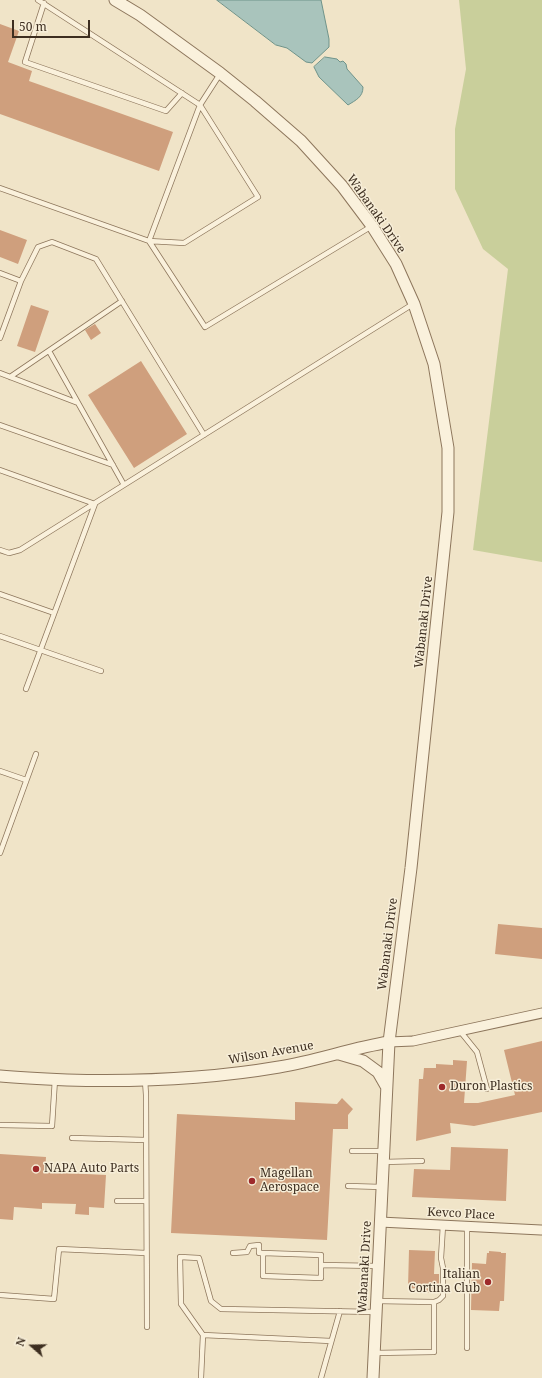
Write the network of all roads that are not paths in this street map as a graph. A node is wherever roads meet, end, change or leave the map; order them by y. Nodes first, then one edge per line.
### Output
1 (38, 0) edge
2 (114, 0) edge
3 (44, 3) junction
4 (220, 73) junction
5 (182, 93) junction
6 (200, 105) junction
7 (0, 188) edge
8 (372, 226) junction
9 (149, 241) junction
10 (0, 273) edge
11 (21, 281) junction
12 (122, 301) junction
13 (414, 304) junction
14 (0, 338) edge
15 (49, 351) junction
16 (0, 373) edge
17 (10, 377) junction
18 (78, 403) junction
19 (0, 425) edge
20 (204, 435) junction
21 (113, 465) junction
22 (0, 470) edge
23 (124, 485) junction
24 (95, 504) junction
25 (0, 550) edge
26 (0, 594) edge
27 (54, 613) junction
28 (0, 636) edge
29 (41, 650) junction
30 (101, 671) dead end
31 (26, 689) dead end
32 (36, 754) dead end
33 (0, 771) edge
34 (26, 780) junction
35 (0, 853) edge
36 (542, 1013) edge
37 (460, 1031) junction
38 (389, 1042) junction
39 (339, 1054) junction
40 (0, 1076) edge
41 (55, 1079) junction
42 (145, 1080) junction
43 (386, 1086) junction
44 (487, 1089) dead end
45 (0, 1125) edge
46 (72, 1138) dead end
47 (146, 1140) junction
48 (352, 1151) dead end
49 (383, 1156) junction
50 (422, 1161) dead end
51 (348, 1186) dead end
52 (382, 1187) junction
53 (117, 1201) dead end
54 (146, 1201) junction
55 (380, 1222) junction
56 (443, 1225) junction
57 (467, 1226) junction
58 (541, 1230) edge
59 (146, 1253) junction
60 (234, 1253) dead end
61 (263, 1253) junction
62 (321, 1265) junction
63 (378, 1266) junction
64 (0, 1295) edge
65 (434, 1302) junction
66 (376, 1307) junction
67 (340, 1311) junction
68 (147, 1327) dead end
69 (203, 1335) junction
70 (331, 1341) junction
71 (467, 1348) dead end
72 (374, 1353) junction
73 (201, 1378) edge
74 (321, 1378) edge
75 (373, 1378) edge

1 - 3 lane
2 - 4 street, Wabanaki Drive
3 - 5 lane
3 - 5 lane
4 - 6 lane
4 - 8 street, Wabanaki Drive
5 - 6 lane
6 - 9 lane
6 - 9 lane
7 - 9 lane
8 - 9 lane
8 - 13 street, Wabanaki Drive
10 - 11 lane
11 - 12 lane
11 - 14 lane
12 - 15 lane
12 - 20 lane
13 - 20 lane
13 - 38 street, Wabanaki Drive
15 - 17 lane
15 - 18 lane
16 - 17 lane
17 - 18 lane
18 - 21 lane
19 - 21 lane
20 - 23 lane
21 - 23 lane
22 - 24 lane
23 - 24 lane
24 - 25 lane
24 - 27 lane
26 - 27 lane
27 - 29 lane
28 - 29 lane
29 - 30 lane
29 - 31 lane
32 - 34 lane
33 - 34 lane
34 - 35 lane
36 - 37 street, Wilson Avenue
37 - 38 street, Wilson Avenue
37 - 44 lane
38 - 39 street, Wilson Avenue
38 - 43 street, Wabanaki Drive
39 - 42 street, Wilson Avenue
39 - 43 street
40 - 41 street, Wilson Avenue
41 - 42 street, Wilson Avenue
41 - 45 lane
42 - 47 lane
43 - 49 street, Wabanaki Drive
46 - 47 lane
47 - 54 lane
48 - 49 lane
49 - 50 lane
49 - 52 street, Wabanaki Drive
51 - 52 lane
52 - 55 street, Wabanaki Drive
53 - 54 lane
54 - 59 lane
55 - 56 street, Kevco Place
55 - 63 street, Wabanaki Drive
56 - 57 street, Kevco Place
56 - 65 lane
57 - 58 street, Kevco Place
57 - 71 lane
59 - 64 lane
59 - 68 lane
60 - 61 lane
61 - 62 lane
61 - 62 lane
62 - 63 lane
63 - 66 street, Wabanaki Drive
65 - 66 lane
65 - 72 lane
66 - 67 lane
66 - 72 street, Wabanaki Drive
67 - 69 lane
67 - 70 lane
69 - 70 lane
69 - 73 lane
70 - 74 lane
72 - 75 street, Wabanaki Drive

